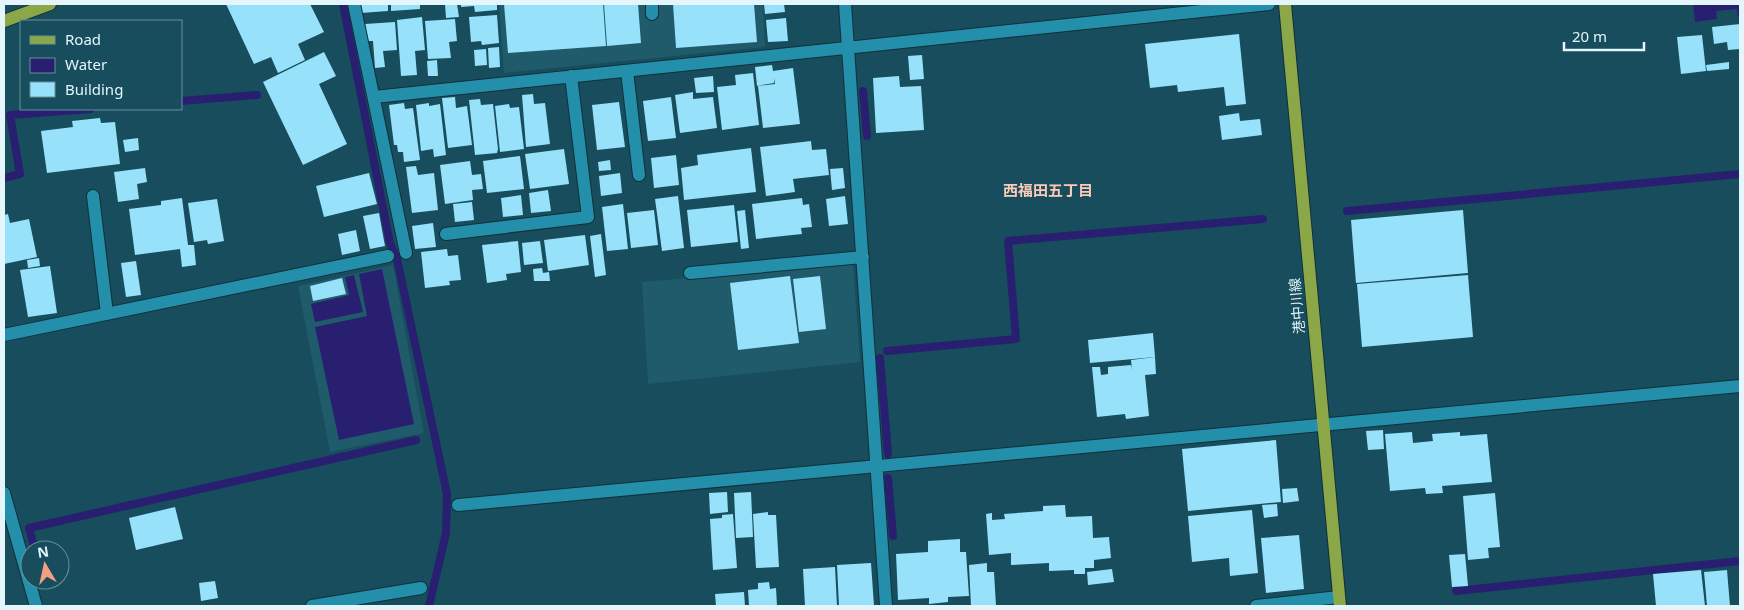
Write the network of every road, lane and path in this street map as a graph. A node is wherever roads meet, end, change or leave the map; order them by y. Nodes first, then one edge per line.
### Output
1 (50, 4) edge
2 (354, 4) edge
3 (845, 4) edge
4 (1269, 4) edge
5 (1285, 4) edge
6 (4, 21) edge
7 (848, 47) junction
8 (627, 71) junction
9 (571, 76) junction
10 (374, 97) junction
11 (639, 176) dead end
12 (93, 196) dead end
13 (446, 234) dead end
14 (406, 253) dead end
15 (388, 256) dead end
16 (863, 257) junction
17 (690, 273) dead end
18 (107, 314) junction
19 (4, 336) edge
20 (1740, 386) edge
21 (1322, 424) junction
22 (877, 467) junction
23 (4, 493) edge
24 (458, 505) dead end
25 (421, 588) dead end
26 (1339, 602) edge
27 (36, 606) edge
28 (312, 606) edge
29 (886, 606) edge
30 (1256, 606) edge

1 - 6 main road
2 - 10 street
3 - 7 street
4 - 7 street
5 - 21 main road, 港中川線
7 - 8 street
7 - 16 street
8 - 9 street
8 - 11 street
9 - 10 street
9 - 13 street
10 - 14 street
12 - 18 street
15 - 18 street
16 - 17 street
16 - 22 street
18 - 19 street
20 - 21 street
21 - 22 street
21 - 26 main road, 港中川線
22 - 24 street
22 - 29 street
23 - 27 street
25 - 28 street
26 - 30 street

